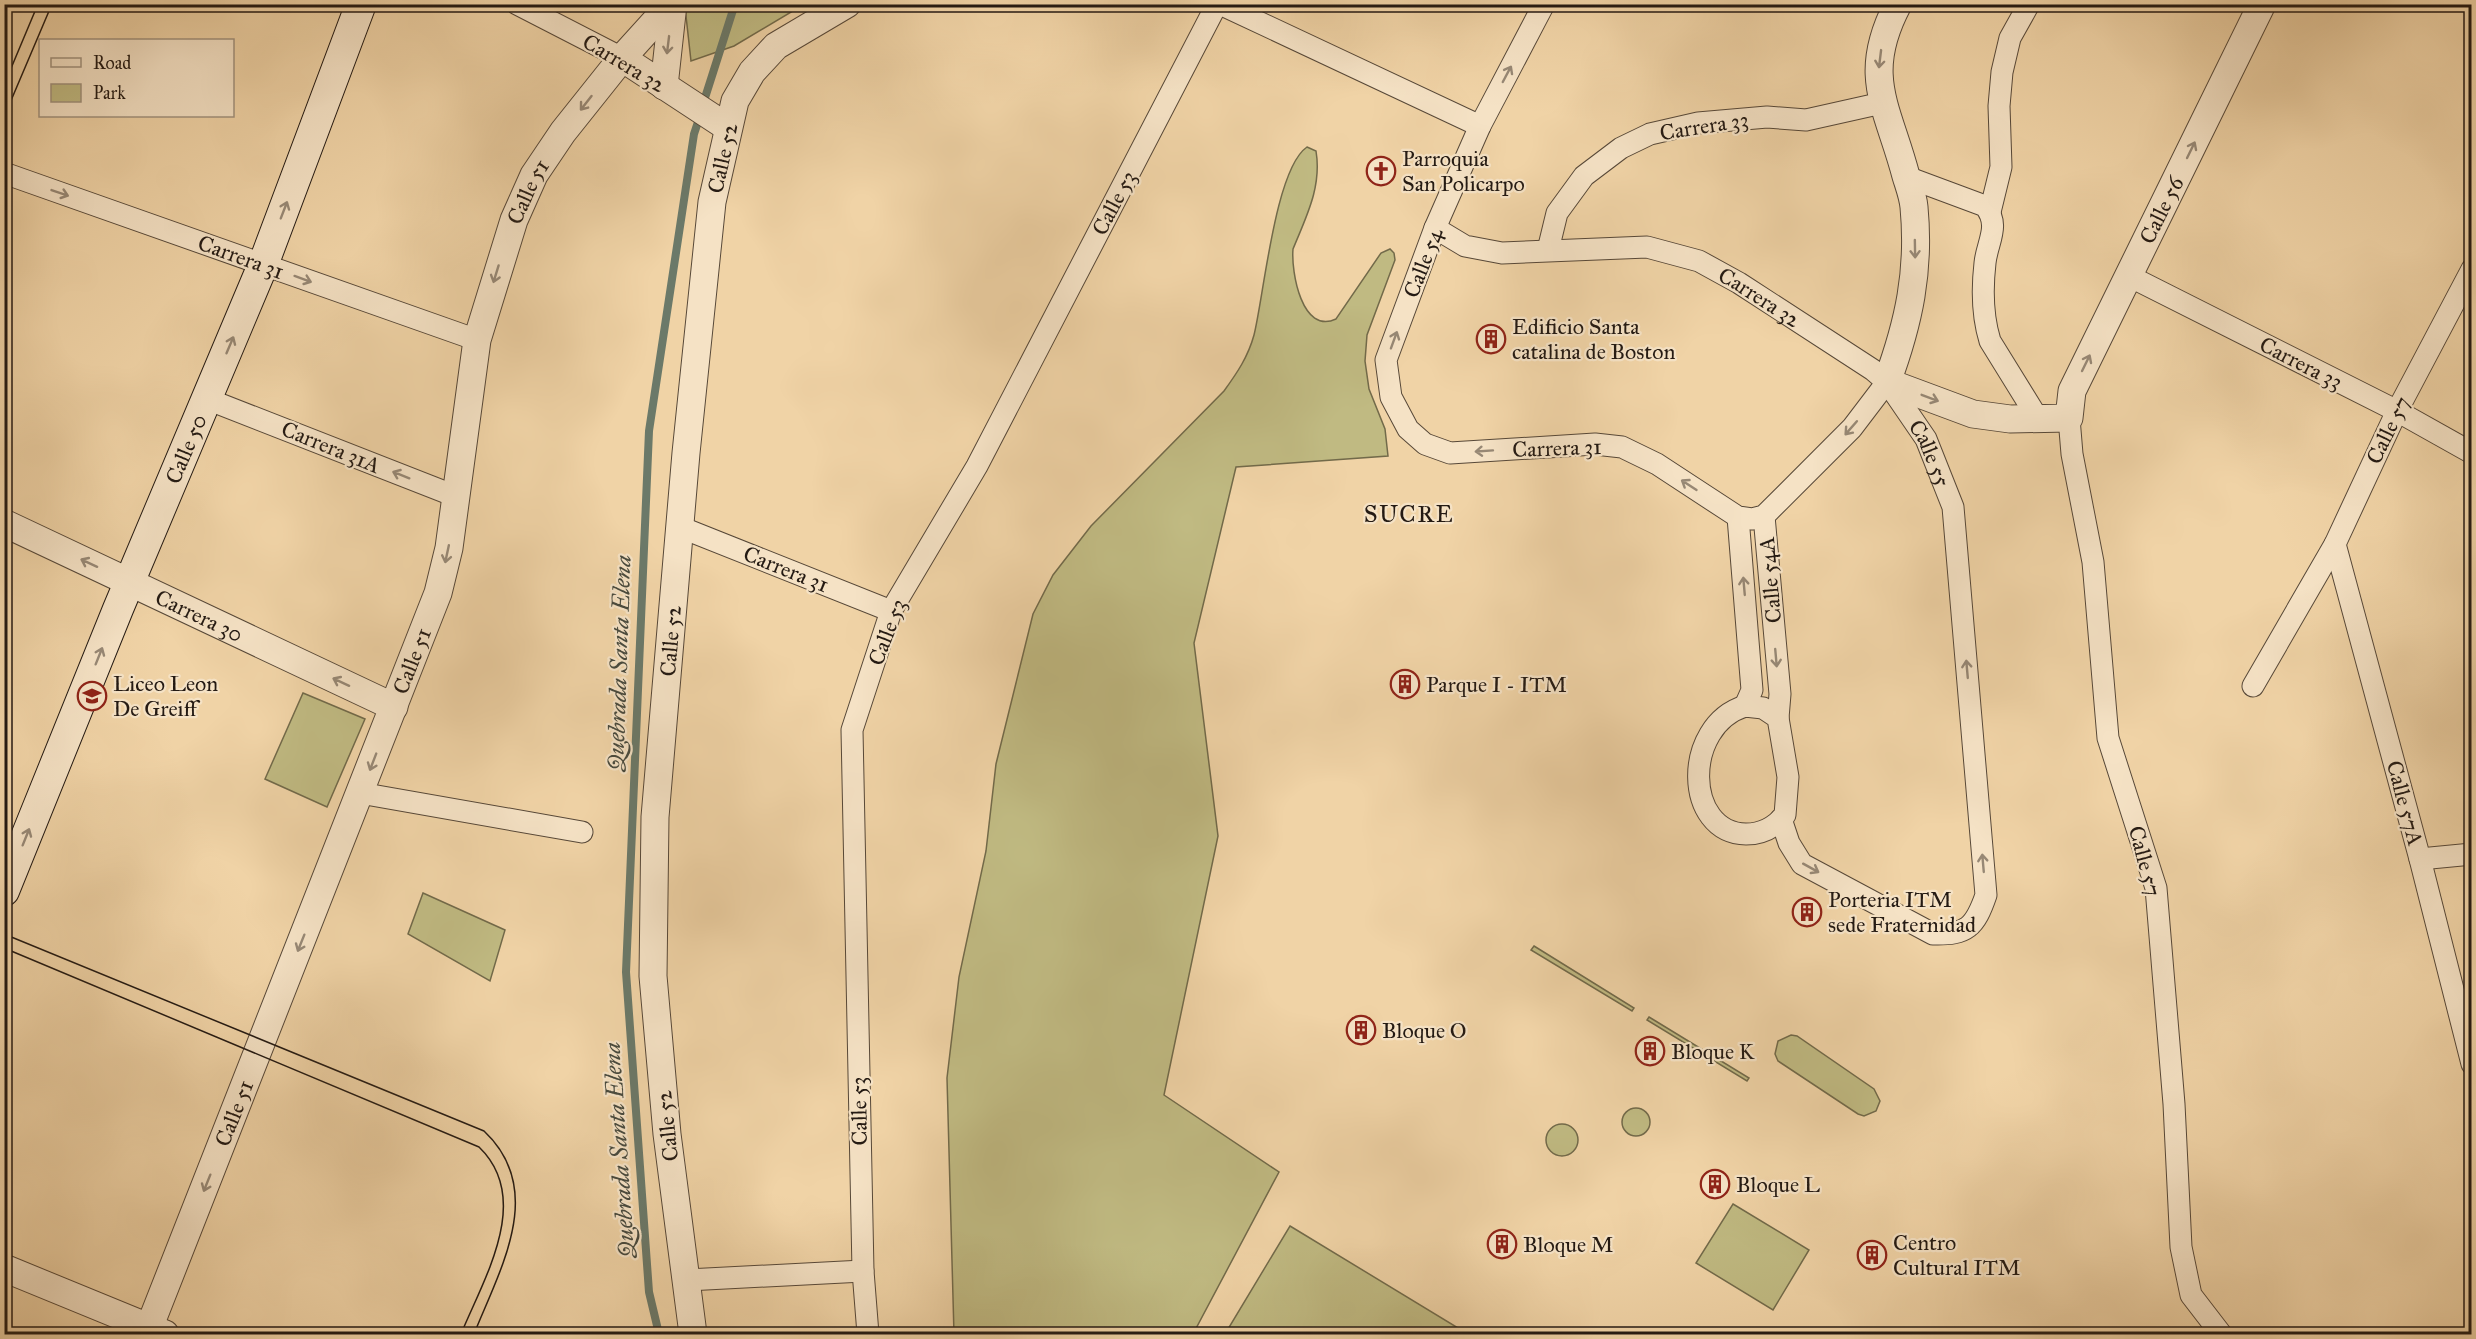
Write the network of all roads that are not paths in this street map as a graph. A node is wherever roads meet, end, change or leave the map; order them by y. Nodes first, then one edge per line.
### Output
1 (361, 4) edge
2 (517, 4) edge
3 (672, 4) edge
4 (847, 4) edge
5 (1219, 4) edge
6 (1544, 4) edge
7 (1898, 4) edge
8 (2030, 4) edge
9 (2262, 4) edge
10 (622, 57) junction
11 (667, 88) junction
12 (1882, 103) junction
13 (719, 121) junction
14 (1480, 126) junction
15 (4, 173) edge
16 (1907, 177) junction
17 (1990, 212) junction
18 (1435, 228) junction
19 (1548, 250) junction
20 (263, 265) junction
21 (2472, 268) edge
22 (2129, 276) junction
23 (477, 340) junction
24 (1887, 382) junction
25 (1391, 397) joint
26 (207, 399) junction
27 (2397, 411) junction
28 (2037, 417) junction
29 (2069, 418) junction
30 (2472, 453) edge
31 (455, 496) junction
32 (1764, 516) junction
33 (1738, 517) junction
34 (4, 523) edge
35 (680, 527) junction
36 (2335, 544) junction
37 (130, 582) junction
38 (891, 611) junction
39 (2253, 686) dead end
40 (1745, 706) junction
41 (394, 707) junction
42 (1778, 718) junction
43 (360, 793) junction
44 (1781, 819) junction
45 (582, 832) dead end
46 (2472, 854) edge
47 (2420, 859) junction
48 (4, 891) edge
49 (2472, 1064) edge
50 (4, 1269) edge
51 (863, 1271) junction
52 (687, 1280) junction
53 (154, 1332) edge
54 (693, 1335) edge
55 (868, 1335) edge
56 (2221, 1335) edge

20 -> 1 main road, Calle 50
2 - 10 street, Carrera 32
3 - 10 street, Calle 51
3 -> 11 street
4 - 13 street, Calle 52
5 - 14 street
5 - 38 street, Calle 53
14 -> 6 street, Calle 54
7 -> 12 street
8 - 17 street
22 -> 9 street, Calle 56
10 - 11 street, Carrera 32
10 -> 23 street, Calle 51
11 - 13 street, Carrera 32
12 - 16 street
12 - 19 street, Carrera 33
13 - 35 street, Calle 52
14 - 18 street, Calle 54
15 -> 20 street, Carrera 31
16 - 17 street
16 -> 24 street
17 - 28 street
18 - 19 street, Carrera 32
25 -> 18 street, Calle 54
19 - 24 street, Carrera 32
20 -> 23 street, Carrera 31
26 -> 20 main road, Calle 50
21 - 27 street, Calle 57
22 - 27 street, Carrera 33
29 -> 22 street, Calle 56
23 - 31 street, Calle 51
24 -> 28 street, Carrera 32
24 -> 32 street, Calle 54A
44 -> 24 street, Calle 55
33 -> 25 street, Carrera 31
31 -> 26 street, Carrera 31A
26 - 37 main road, Calle 50
27 - 30 street, Carrera 33
27 - 36 street, Calle 57
28 - 29 street, Carrera 32
29 - 56 street, Calle 57
31 -> 41 street, Calle 51
32 - 33 street
32 -> 42 street, Calle 54A
40 -> 33 street, Calle 54A
37 -> 34 street, Carrera 30
35 - 38 street, Carrera 31
35 - 52 street, Calle 52
36 - 39 street, Calle 57
36 - 47 street, Calle 57A
41 -> 37 street, Carrera 30
48 -> 37 main road, Calle 50
38 - 51 street, Calle 53
40 - 42 street
40 - 44 street
41 -> 43 street, Calle 51
42 - 44 street
43 - 45 street
43 -> 53 street, Calle 51
46 - 47 street
47 - 49 street, Calle 57A
50 - 53 street
51 - 52 street
51 - 55 street, Calle 53
52 - 54 street, Calle 52

